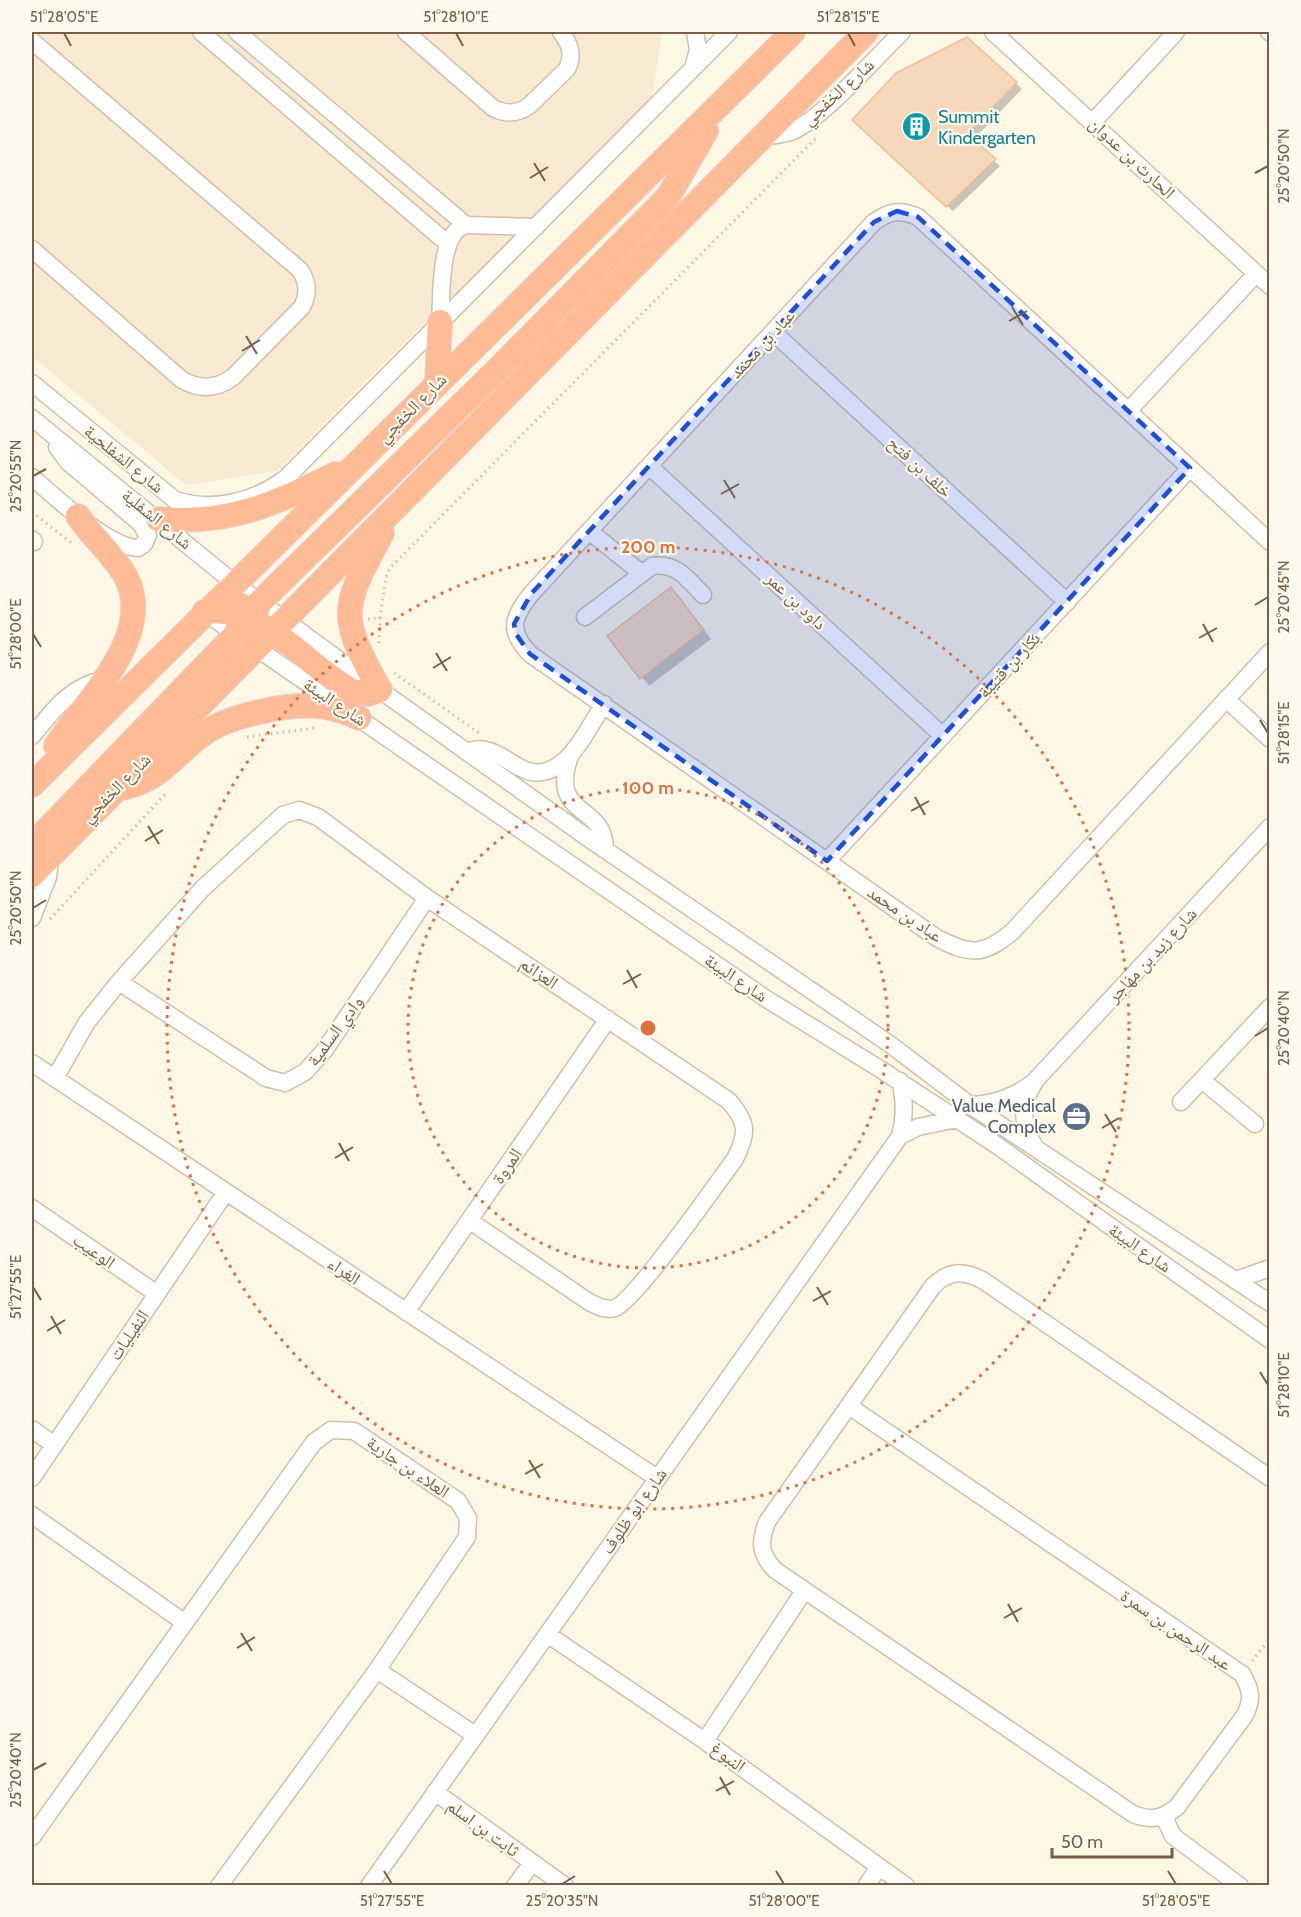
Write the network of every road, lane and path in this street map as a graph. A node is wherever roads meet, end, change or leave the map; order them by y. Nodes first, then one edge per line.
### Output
1 (201, 32) edge
2 (237, 32) edge
3 (406, 32) edge
4 (561, 32) edge
5 (694, 32) edge
6 (729, 32) edge
7 (794, 32) edge
8 (867, 32) edge
9 (902, 32) edge
10 (993, 32) edge
11 (1176, 32) edge
12 (32, 40) edge
13 (694, 64) junction
14 (721, 105) junction
15 (1093, 122) junction
16 (826, 128) dead end
17 (765, 136) junction
18 (466, 225) junction
19 (537, 228) junction
20 (447, 243) junction
21 (32, 249) edge
22 (1256, 274) junction
23 (1269, 286) edge
24 (440, 322) junction
25 (773, 332) junction
26 (32, 383) edge
27 (437, 383) junction
28 (1129, 410) junction
29 (32, 418) edge
30 (51, 434) junction
31 (357, 464) junction
32 (650, 466) junction
33 (1190, 468) junction
34 (32, 477) edge
35 (395, 510) junction
36 (32, 512) edge
37 (78, 516) junction
38 (158, 519) junction
39 (589, 531) junction
40 (1269, 542) edge
41 (82, 551) dead end
42 (640, 572) junction
43 (234, 583) junction
44 (703, 595) dead end
45 (1067, 602) junction
46 (204, 612) junction
47 (585, 617) dead end
48 (380, 618) junction
49 (348, 621) junction
50 (257, 625) junction
51 (378, 652) dead end
52 (1269, 652) edge
53 (383, 679) junction
54 (102, 680) junction
55 (1226, 699) junction
56 (604, 704) junction
57 (359, 718) junction
58 (325, 728) dead end
59 (480, 734) dead end
60 (32, 736) edge
61 (943, 736) junction
62 (242, 738) dead end
63 (1269, 739) edge
64 (467, 752) junction
65 (570, 755) junction
66 (32, 785) edge
67 (171, 787) dead end
68 (115, 789) junction
69 (1269, 827) edge
70 (41, 849) edge
71 (605, 849) junction
72 (827, 861) junction
73 (32, 875) edge
74 (427, 898) junction
75 (39, 920) edge
76 (119, 982) junction
77 (1269, 1006) edge
78 (608, 1019) junction
79 (32, 1063) edge
80 (55, 1078) junction
81 (1202, 1080) junction
82 (900, 1081) junction
83 (1034, 1082) junction
84 (1181, 1102) dead end
85 (970, 1105) junction
86 (957, 1119) junction
87 (1255, 1124) dead end
88 (900, 1136) junction
89 (1036, 1148) junction
90 (226, 1192) junction
91 (32, 1208) edge
92 (470, 1221) junction
93 (1269, 1268) edge
94 (1236, 1280) junction
95 (157, 1294) junction
96 (1269, 1303) edge
97 (406, 1312) junction
98 (1265, 1335) edge
99 (849, 1406) junction
100 (32, 1429) edge
101 (54, 1445) junction
102 (32, 1478) edge
103 (657, 1478) junction
104 (1269, 1478) edge
105 (32, 1515) edge
106 (804, 1591) junction
107 (185, 1623) junction
108 (547, 1634) junction
109 (1269, 1640) edge
110 (377, 1670) junction
111 (1242, 1674) junction
112 (475, 1735) junction
113 (705, 1741) junction
114 (435, 1792) junction
115 (1164, 1817) junction
116 (32, 1837) edge
117 (531, 1863) junction
118 (879, 1867) junction
119 (219, 1886) edge
120 (369, 1886) edge
121 (515, 1886) edge
122 (565, 1886) edge
123 (866, 1886) edge
124 (906, 1886) edge
125 (1239, 1886) edge

1 - 20 street
2 - 18 street
3 - 4 street
5 - 13 street
6 - 13 street
7 - 14 highway, شارع الخفجي
8 - 17 highway, شارع الخفجي
9 - 17 street, شارع الخفجي
10 - 15 street, الحارث بن عدوان
11 - 15 street
12 - 21 street
13 - 19 street
14 - 27 highway, شارع الخفجي
14 - 50 highway
15 - 22 street, الحارث بن عدوان
16 - 48 path
17 - 35 highway, شارع الخفجي
18 - 19 street
18 - 20 street
19 - 24 street
20 - 24 street
22 - 23 street, الحارث بن عدوان
22 - 28 street
24 - 26 street, شارع الشفلحية
24 - 27 highway
25 - 28 street, عباد بن محمد
25 - 32 street, عباد بن محمد
25 - 45 street, خلف بن فتح
27 - 31 highway, شارع الخفجي
28 - 33 street, عباد بن محمد
29 - 30 street, شارع الشفلية
30 - 37 street
30 - 38 street, شارع الشفلية
31 - 38 highway
31 - 43 highway, شارع الخفجي
32 - 39 street, عباد بن محمد
32 - 61 street, داود بن عمر
33 - 40 street, عباد بن محمد
33 - 45 street, بكار بن قتيبة
34 - 37 street
35 - 49 highway
35 - 50 highway, شارع الخفجي
36 - 41 path
37 - 54 highway
38 - 43 street, شارع الشفلية
39 - 42 street
39 - 56 street, عباد بن محمد
42 - 44 street
42 - 47 street
43 - 46 highway, شارع الخفجي
43 - 50 highway
45 - 61 street, بكار بن قتيبة
46 - 50 highway
46 - 66 highway, شارع الخفجي
48 - 49 path
48 - 51 path
49 - 53 highway
50 - 53 highway
50 - 57 street, شارع البيئة
50 - 68 highway, شارع الخفجي
50 - 70 highway
52 - 55 street, عباد بن محمد
53 - 59 path
53 - 64 street, شارع البيئة
54 - 60 street
54 - 66 highway
55 - 63 street
55 - 72 street, عباد بن محمد
56 - 65 street
56 - 72 street, عباد بن محمد
57 - 68 highway
57 - 82 street, شارع البيئة
58 - 62 path
61 - 72 street, بكار بن قتيبة
64 - 65 street
64 - 71 street, شارع البيئة
65 - 71 street
67 - 75 path
68 - 70 highway, شارع الخفجي
69 - 83 street, شارع زيد بن مهاجر
70 - 73 highway, شارع الخفجي
70 - 75 street
71 - 85 street, شارع البيئة
74 - 76 street, العزائم
74 - 76 street, وادي السلمية
74 - 78 street, العزائم
76 - 80 street, العزائم
77 - 81 street
78 - 92 street, المروة
78 - 92 street, العزائم
79 - 80 street, الغراء
80 - 90 street, الغراء
81 - 84 street
81 - 87 street
82 - 86 street, شارع البيئة
82 - 88 street, شارع ابو ظلوف
83 - 85 street, شارع زيد بن مهاجر
83 - 89 street, شارع زيد بن مهاجر
85 - 89 street, شارع البيئة
86 - 88 street
86 - 98 street, شارع البيئة
88 - 103 street, شارع ابو ظلوف
89 - 94 street, شارع البيئة
90 - 95 street, النفيليات
90 - 97 street, الغراء
91 - 95 street, الوعيب
92 - 97 street, المروة
93 - 94 street
94 - 96 street, شارع البيئة
95 - 101 street, النفيليات
97 - 103 street, الغراء
99 - 104 street
99 - 106 street
99 - 111 street, عبد الرحمن بن سمرة
100 - 101 street
101 - 102 street, النفيليات
103 - 108 street, شارع ابو ظلوف
105 - 107 street
106 - 113 street
106 - 115 street
107 - 110 street, العلاء بن جارية
107 - 116 street, العلاء بن جارية
108 - 112 street, شارع ابو ظلوف
108 - 113 street, النبوغ
109 - 111 path
110 - 112 street
110 - 119 street, العلاء بن جارية
111 - 115 street, عبد الرحمن بن سمرة
112 - 114 street, شارع ابو ظلوف
113 - 118 street, النبوغ
114 - 117 street, ثابت بن اسلم
114 - 120 street, شارع ابو ظلوف
115 - 125 street
117 - 121 street, ثابت بن اسلم
117 - 122 street, ثابت بن اسلم
118 - 123 street
118 - 124 street, النبوغ

